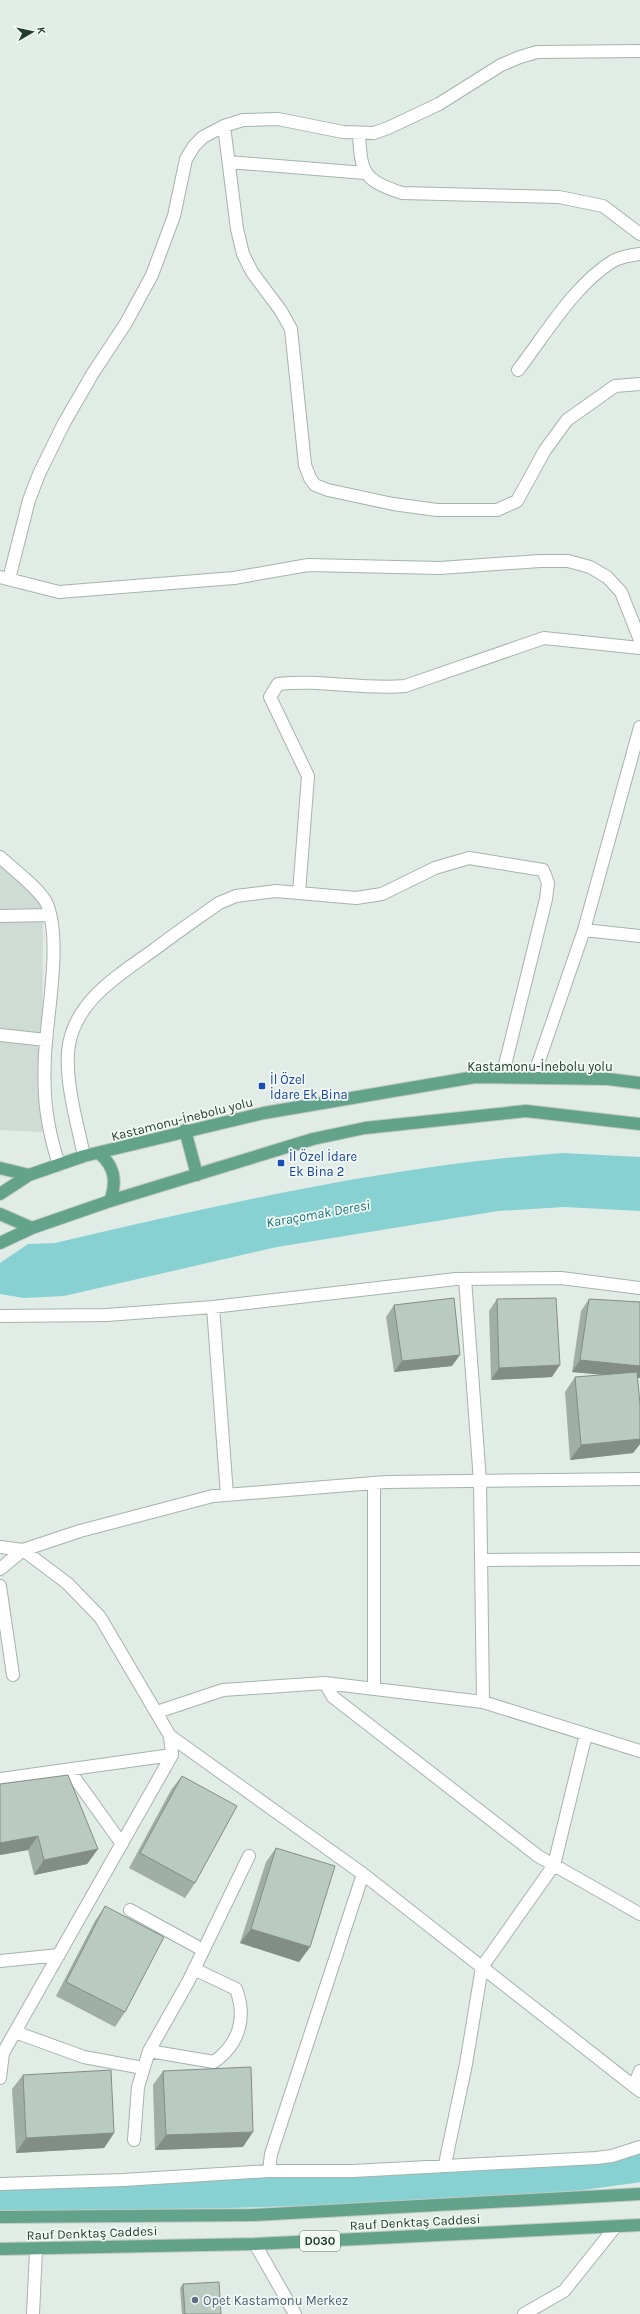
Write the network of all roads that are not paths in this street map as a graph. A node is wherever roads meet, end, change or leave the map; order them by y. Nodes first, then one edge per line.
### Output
1 (640, 51) edge
2 (224, 126) junction
3 (359, 134) junction
4 (229, 162) junction
5 (364, 173) junction
6 (640, 234) edge
7 (640, 254) edge
8 (518, 370) dead end
9 (640, 384) edge
10 (4, 578) edge
11 (640, 640) edge
12 (640, 648) edge
13 (640, 727) edge
14 (0, 857) edge
15 (299, 893) junction
16 (50, 915) junction
17 (0, 916) edge
18 (584, 930) junction
19 (640, 936) edge
20 (0, 1035) edge
21 (46, 1040) junction
22 (502, 1077) junction
23 (533, 1078) junction
24 (640, 1083) edge
25 (640, 1124) edge
26 (185, 1130) junction
27 (100, 1154) junction
28 (84, 1156) junction
29 (59, 1165) junction
30 (0, 1168) edge
31 (30, 1175) junction
32 (197, 1175) junction
33 (0, 1194) edge
34 (110, 1201) junction
35 (0, 1214) edge
36 (32, 1228) junction
37 (4, 1241) edge
38 (465, 1279) junction
39 (640, 1288) edge
40 (213, 1307) junction
41 (0, 1316) edge
42 (640, 1479) edge
43 (480, 1481) junction
44 (374, 1483) junction
45 (227, 1495) junction
46 (0, 1550) edge
47 (23, 1550) junction
48 (481, 1560) junction
49 (640, 1560) edge
50 (0, 1569) edge
51 (0, 1586) edge
52 (13, 1675) dead end
53 (325, 1683) junction
54 (374, 1689) junction
55 (483, 1702) junction
56 (157, 1712) junction
57 (586, 1734) junction
58 (170, 1736) junction
59 (640, 1751) edge
60 (172, 1755) junction
61 (69, 1770) junction
62 (0, 1779) edge
63 (122, 1844) junction
64 (249, 1856) dead end
65 (554, 1865) junction
66 (363, 1874) junction
67 (130, 1910) dead end
68 (640, 1914) edge
69 (203, 1950) junction
70 (59, 1955) junction
71 (0, 1962) edge
72 (482, 1967) junction
73 (194, 1969) junction
74 (16, 2032) junction
75 (148, 2050) junction
76 (2, 2053) edge
77 (143, 2068) junction
78 (640, 2071) edge
79 (0, 2078) edge
80 (637, 2088) edge
81 (134, 2140) dead end
82 (640, 2146) edge
83 (445, 2164) junction
84 (269, 2170) junction
85 (0, 2184) edge
86 (640, 2194) edge
87 (0, 2217) edge
88 (640, 2224) edge
89 (616, 2226) junction
90 (255, 2244) junction
91 (0, 2250) edge
92 (36, 2250) junction
93 (33, 2314) edge
94 (295, 2314) edge
95 (524, 2314) edge

1 - 3 street
2 - 3 street
2 - 4 street
2 - 10 street
3 - 5 street
4 - 5 street
4 - 9 street
5 - 6 street
7 - 8 street
10 - 11 street
12 - 15 street
13 - 18 street
14 - 16 street
15 - 22 street
15 - 28 street
16 - 17 street
16 - 21 street
18 - 19 street
18 - 23 street
20 - 21 street
21 - 29 street
22 - 23 main road, Kastamonu-İnebolu yolu
22 - 26 main road, Kastamonu-İnebolu yolu
23 - 24 main road, Kastamonu-İnebolu yolu
25 - 32 main road
26 - 27 main road, Kastamonu-İnebolu yolu
26 - 32 main road
27 - 28 main road, Kastamonu-İnebolu yolu
27 - 34 main road
28 - 29 main road, Kastamonu-İnebolu yolu
29 - 31 main road, Kastamonu-İnebolu yolu
30 - 31 main road
31 - 33 main road, Kastamonu-İnebolu yolu
32 - 34 main road
34 - 36 main road
35 - 36 main road
36 - 37 main road
38 - 39 street
38 - 40 street
38 - 43 street
40 - 41 street
40 - 45 street
42 - 43 street
43 - 44 street
43 - 48 street
44 - 45 street
44 - 54 street
45 - 47 street
46 - 47 street
47 - 50 street
47 - 56 street
48 - 49 street
48 - 55 street
51 - 52 street
53 - 54 street
53 - 56 street
53 - 65 street
54 - 55 street
55 - 57 street
56 - 58 street
57 - 59 street
57 - 65 street
58 - 60 street
58 - 66 street
60 - 61 street
60 - 63 street
61 - 62 street
61 - 63 street
63 - 70 street
64 - 69 street
65 - 68 street
65 - 72 street
66 - 72 street
66 - 84 street
67 - 69 street
69 - 73 street
70 - 71 street
70 - 74 street
72 - 80 street
72 - 83 street
73 - 75 street
73 - 75 street
74 - 76 street
74 - 77 street
75 - 77 street
76 - 79 street
77 - 81 street
78 - 80 street
82 - 83 street
83 - 84 street
84 - 85 street
86 - 87 main road, Rauf Denktaş Caddesi
88 - 89 main road, Rauf Denktaş Caddesi / D030
89 - 90 main road, Rauf Denktaş Caddesi / D030
89 - 95 street
90 - 92 main road, Rauf Denktaş Caddesi / D030
90 - 94 street
91 - 92 main road, Rauf Denktaş Caddesi / D030
92 - 93 street

